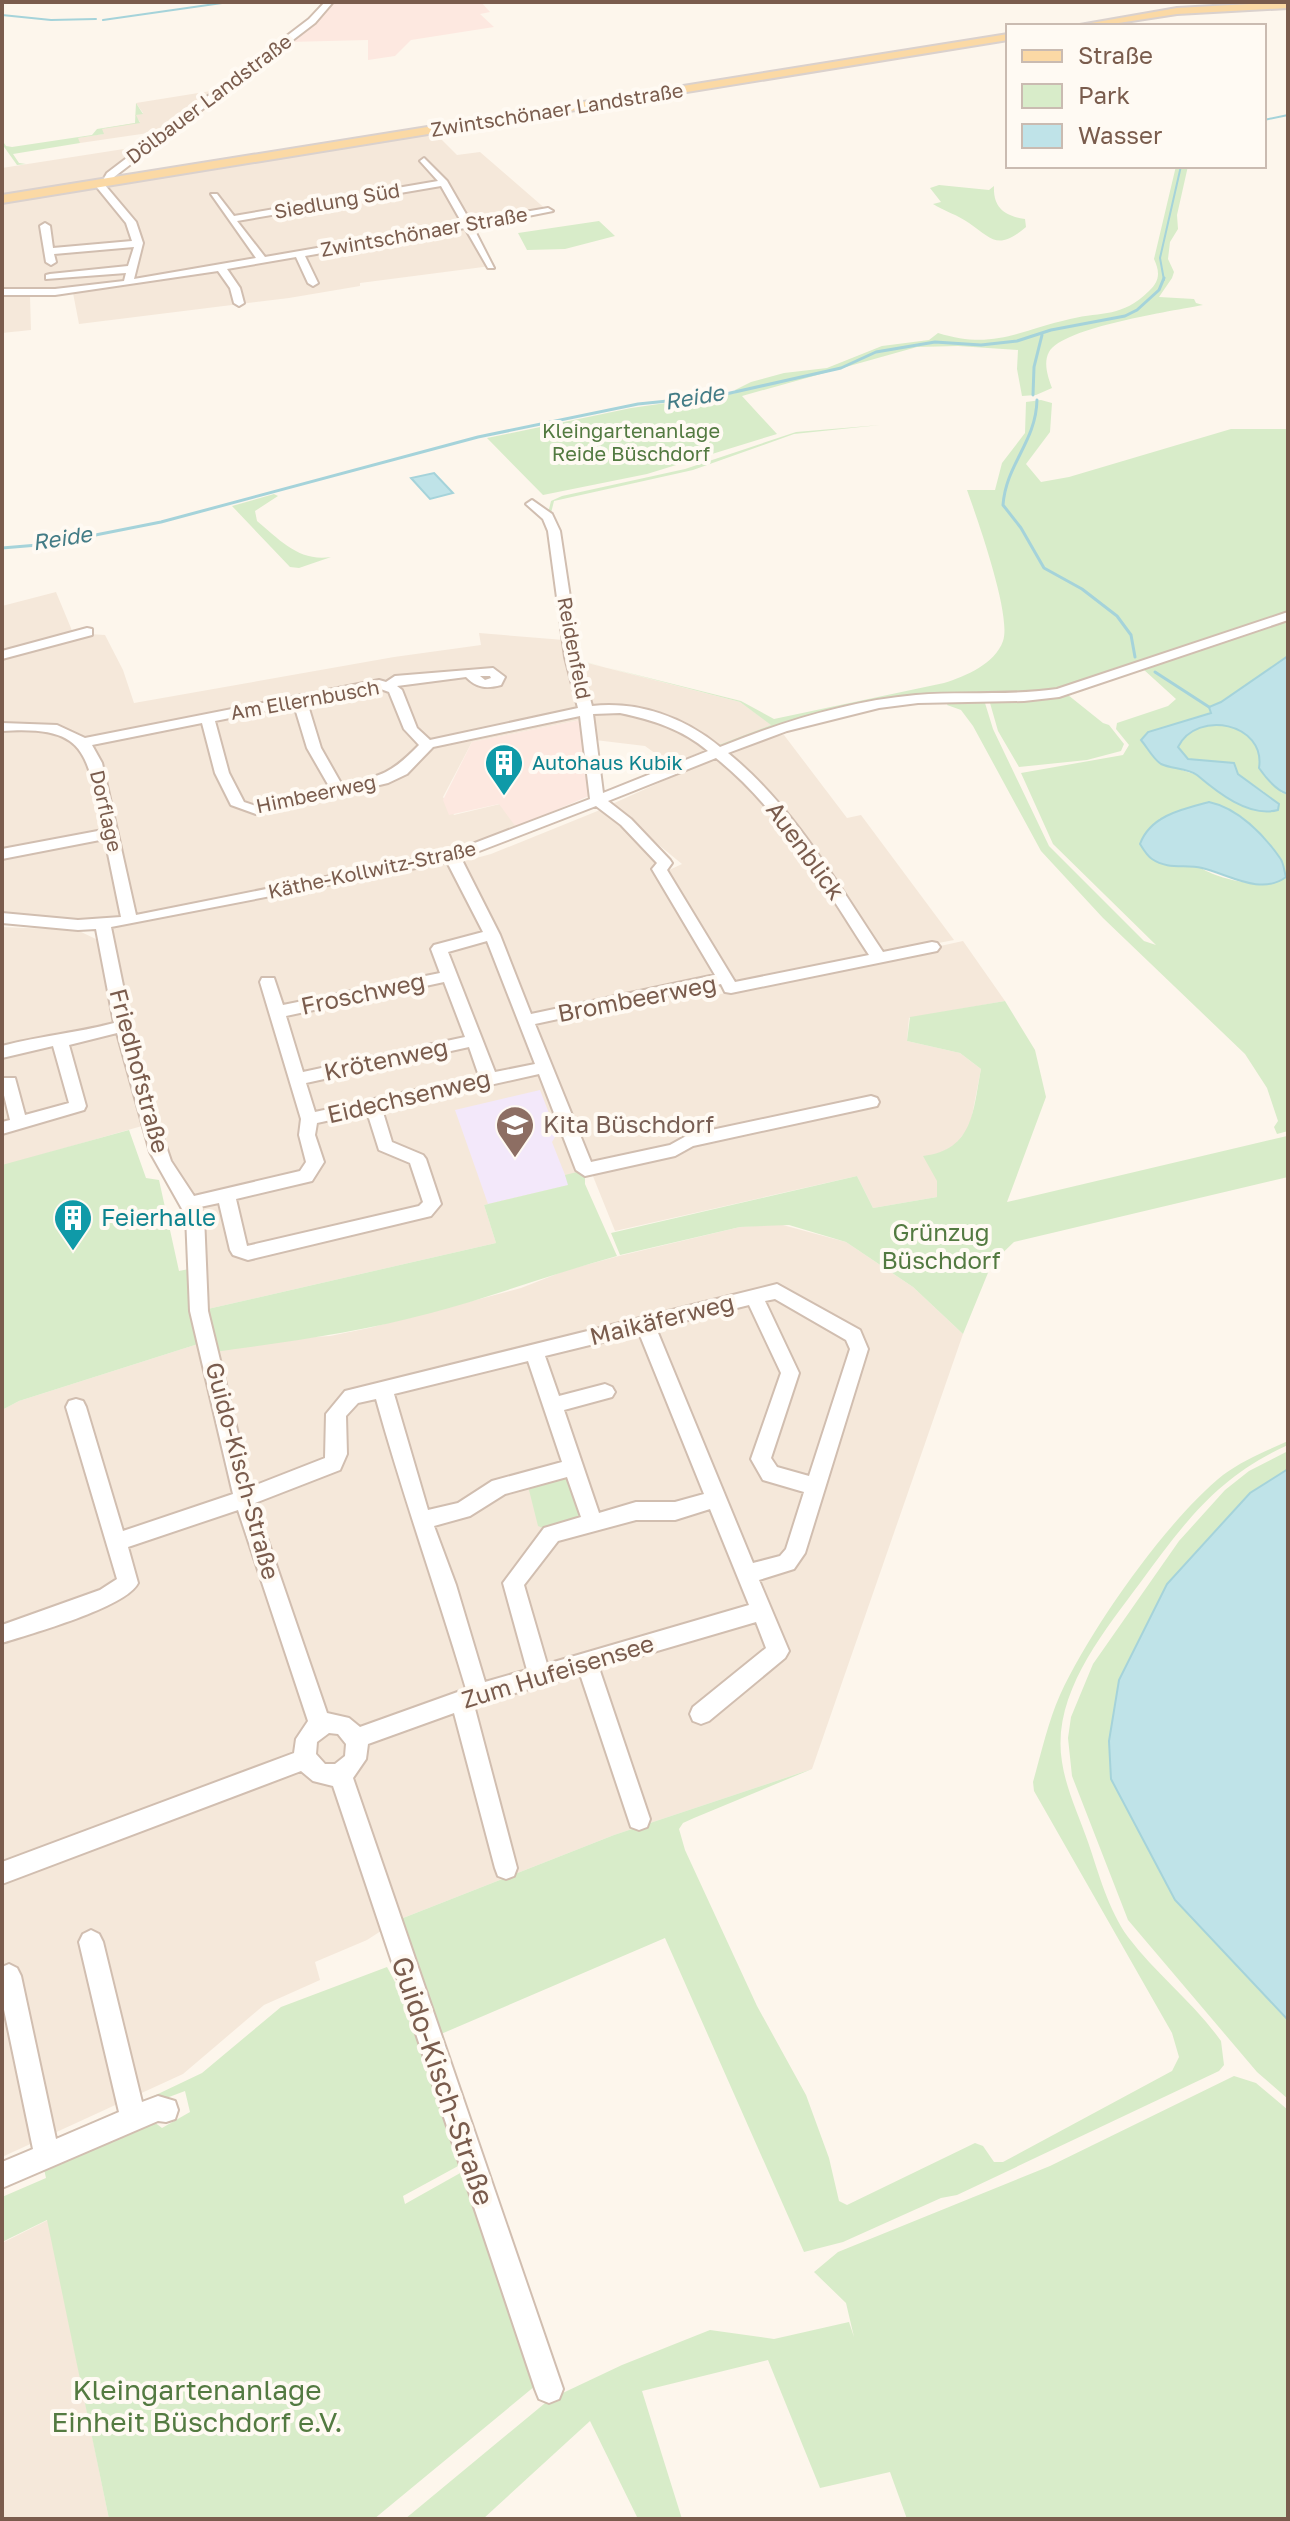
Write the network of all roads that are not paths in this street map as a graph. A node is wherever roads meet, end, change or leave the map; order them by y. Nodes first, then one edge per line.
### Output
1 (329, 2) edge
2 (1288, 5) edge
3 (1092, 24) edge
4 (1006, 37) edge
5 (424, 161) dead end
6 (102, 182) junction
7 (444, 183) junction
8 (214, 196) dead end
9 (2, 199) edge
10 (548, 211) dead end
11 (231, 219) junction
12 (465, 225) junction
13 (45, 226) dead end
14 (138, 243) junction
15 (51, 251) junction
16 (299, 254) junction
17 (262, 260) junction
18 (491, 266) dead end
19 (221, 268) junction
20 (132, 269) junction
21 (50, 277) junction
22 (128, 283) junction
23 (313, 283) dead end
24 (2, 292) edge
25 (39, 293) junction
26 (239, 303) dead end
27 (532, 504) dead end
28 (1288, 616) edge
29 (87, 632) dead end
30 (2, 655) edge
31 (469, 673) dead end
32 (389, 686) junction
33 (299, 699) junction
34 (586, 711) junction
35 (207, 717) junction
36 (2, 727) edge
37 (86, 742) junction
38 (428, 744) junction
39 (718, 753) junction
40 (339, 792) junction
41 (597, 800) junction
42 (111, 833) junction
43 (2, 854) edge
44 (452, 856) junction
45 (2, 918) edge
46 (130, 921) junction
47 (103, 924) junction
48 (492, 935) junction
49 (932, 947) dead end
50 (880, 959) junction
51 (450, 976) junction
52 (725, 978) junction
53 (268, 982) dead end
54 (277, 1012) junction
55 (526, 1021) junction
56 (125, 1025) junction
57 (475, 1040) junction
58 (60, 1041) junction
59 (2, 1052) edge
60 (2, 1059) edge
61 (545, 1067) junction
62 (297, 1079) junction
63 (489, 1079) junction
64 (5, 1083) edge
65 (871, 1102) dead end
66 (373, 1105) junction
67 (309, 1119) junction
68 (11, 1125) edge
69 (226, 1195) junction
70 (191, 1203) junction
71 (196, 1258) joint
72 (754, 1297) junction
73 (645, 1324) junction
74 (534, 1352) junction
75 (383, 1389) junction
76 (605, 1392) dead end
77 (552, 1405) junction
78 (76, 1407) dead end
79 (573, 1467) junction
80 (815, 1486) junction
81 (244, 1499) junction
82 (717, 1499) junction
83 (421, 1521) junction
84 (593, 1523) junction
85 (116, 1542) junction
86 (747, 1574) junction
87 (761, 1611) junction
88 (2, 1634) edge
89 (587, 1663) junction
90 (540, 1676) junction
91 (470, 1697) junction
92 (701, 1714) dead end
93 (321, 1727) junction
94 (357, 1738) junction
95 (305, 1759) junction
96 (340, 1773) junction
97 (639, 1819) dead end
98 (506, 1868) dead end
99 (2, 1873) edge
100 (91, 1942) dead end
101 (9, 1976) dead end
102 (166, 2110) dead end
103 (133, 2119) junction
104 (47, 2155) junction
105 (2, 2175) edge
106 (549, 2389) dead end

1 - 6 street, Dölbauer Landstraße
2 - 3 main road
4 - 6 main road, Zwintschönaer Landstraße
5 - 7 street, Siedlung Süd
6 - 9 main road, Zwintschönaer Landstraße
6 - 14 street
7 - 11 street, Siedlung Süd
7 - 12 street, Siedlung Süd
8 - 11 street, Siedlung Süd
10 - 12 street, Zwintschönaer Straße
11 - 17 street, Siedlung Süd
12 - 16 street, Zwintschönaer Straße
12 - 18 street, Siedlung Süd
13 - 15 street
14 - 15 street
14 - 20 street
15 - 21 street
16 - 17 street, Zwintschönaer Straße
16 - 23 street, Zwintschönaer Straße
17 - 19 street, Zwintschönaer Straße
19 - 22 street, Zwintschönaer Straße
19 - 26 street
20 - 21 street
20 - 22 street
21 - 25 street
22 - 25 street, Zwintschönaer Straße
24 - 25 street, Zwintschönaer Straße
27 - 34 street, Reidenfeld
28 - 39 street, Käthe-Kollwitz-Straße
29 - 30 street
31 - 32 street
32 - 33 street, Am Ellernbusch
32 - 38 street, Am Ellernbusch
33 - 35 street, Am Ellernbusch
33 - 40 street
34 - 38 street
34 - 39 street, Auenblick
34 - 41 street, Reidenfeld
35 - 37 street, Am Ellernbusch
35 - 40 street, Himbeerweg
36 - 37 street, Dorflage
37 - 42 street, Dorflage
38 - 40 street, Himbeerweg
39 - 41 street, Käthe-Kollwitz-Straße
39 - 50 street, Auenblick
41 - 44 street, Käthe-Kollwitz-Straße
41 - 52 street
42 - 43 street
42 - 46 street, Dorflage
44 - 46 street, Käthe-Kollwitz-Straße
44 - 48 street
45 - 47 street, Käthe-Kollwitz-Straße
46 - 47 street, Käthe-Kollwitz-Straße
47 - 56 street, Friedhofstraße
48 - 51 street, Froschweg
48 - 55 street
49 - 50 street, Brombeerweg
50 - 52 street, Brombeerweg
51 - 54 street, Froschweg
51 - 57 street, Froschweg
52 - 55 street, Brombeerweg
53 - 54 street, Froschweg
54 - 62 street, Froschweg
55 - 61 street
56 - 58 street
56 - 70 street, Friedhofstraße
57 - 62 street, Krötenweg
57 - 63 street, Froschweg
58 - 59 street
58 - 68 street
60 - 64 street
61 - 63 street, Eidechsenweg
61 - 65 street
62 - 67 street, Froschweg
63 - 66 street, Eidechsenweg
64 - 68 street
66 - 67 street, Eidechsenweg
66 - 69 street
67 - 69 street, Eidechsenweg
69 - 70 street, Eidechsenweg
70 - 71 street, Friedhofstraße
71 - 81 street, Guido-Kisch-Straße
72 - 73 street, Maikäferweg
72 - 80 street
72 - 80 street, Maikäferweg
73 - 74 street, Maikäferweg
73 - 82 street
74 - 75 street, Maikäferweg
74 - 77 street
75 - 81 street, Maikäferweg
75 - 83 street
76 - 77 street
77 - 79 street
78 - 85 street
79 - 83 street
79 - 84 street
80 - 86 street, Maikäferweg
81 - 85 street
81 - 93 street, Guido-Kisch-Straße
82 - 84 street
82 - 86 street
83 - 91 street
84 - 90 street
85 - 88 street
86 - 87 street
87 - 89 street, Zum Hufeisensee
87 - 92 street
89 - 90 street, Zum Hufeisensee
89 - 97 street
90 - 91 street, Zum Hufeisensee
91 - 94 street, Zum Hufeisensee
91 - 98 street
93 - 94 street
93 - 95 street
94 - 96 street
95 - 96 street
95 - 99 street
96 - 106 street, Guido-Kisch-Straße
100 - 103 street
101 - 104 street
102 - 103 street
103 - 104 street
104 - 105 street

